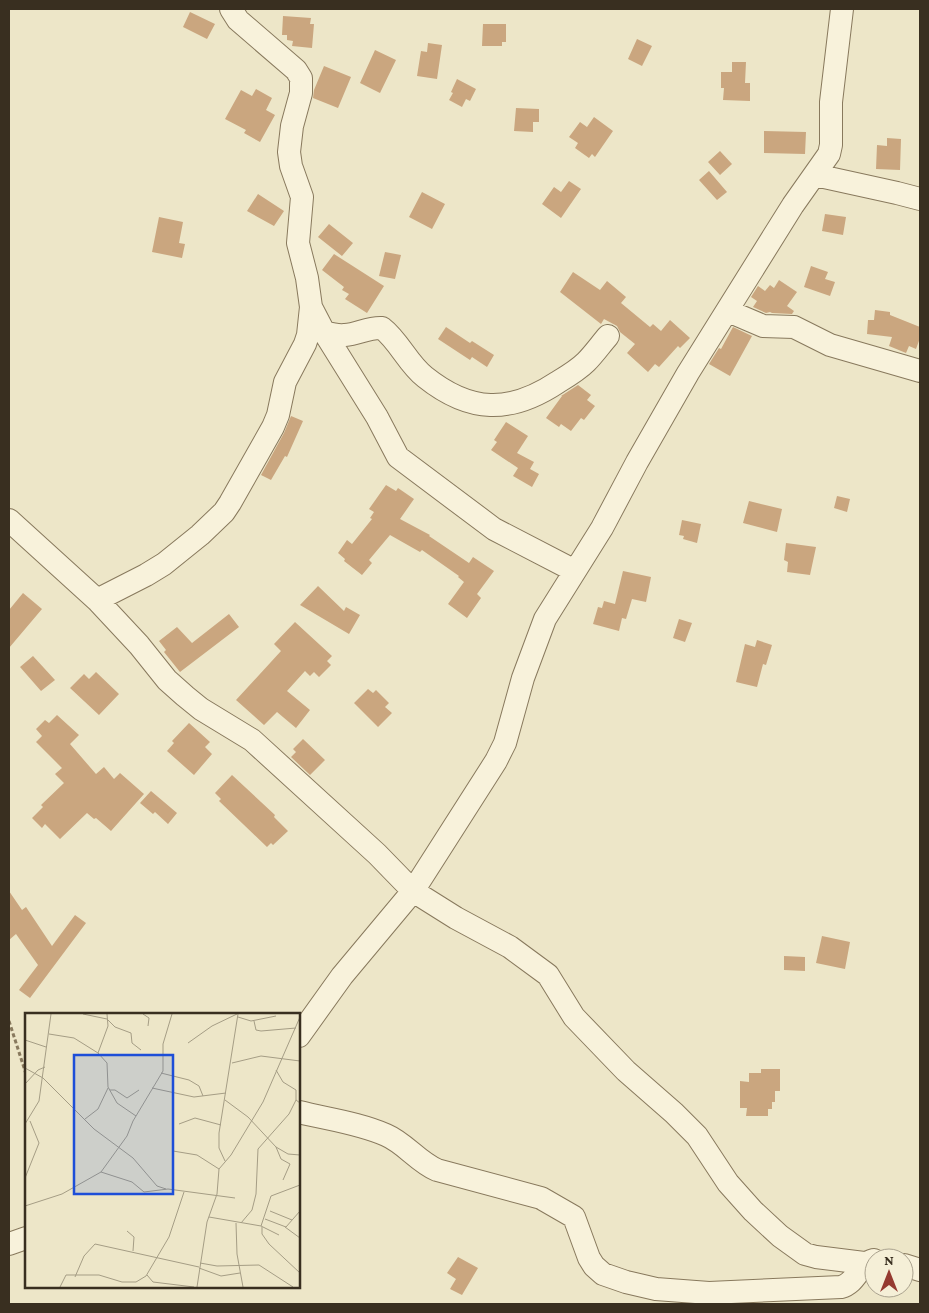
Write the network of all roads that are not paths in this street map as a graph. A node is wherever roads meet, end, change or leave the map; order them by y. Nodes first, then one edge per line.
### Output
1 (231, 9) edge
2 (842, 9) edge
3 (815, 175) junction
4 (920, 199) edge
5 (311, 307) junction
6 (728, 311) junction
7 (324, 332) junction
8 (608, 336) dead end
9 (920, 371) edge
10 (9, 520) edge
11 (575, 571) junction
12 (97, 600) junction
13 (413, 892) junction
14 (300, 1035) edge
15 (300, 1112) edge
16 (25, 1238) edge
17 (9, 1244) edge
18 (864, 1262) edge
19 (864, 1268) edge

1 - 5 street
2 - 3 street
3 - 4 street
3 - 6 street
5 - 7 street
5 - 12 street
6 - 9 street
6 - 11 street
7 - 8 street
7 - 11 street
10 - 12 street
11 - 13 street
12 - 13 street
13 - 14 street
13 - 18 street
15 - 19 street
16 - 17 street

